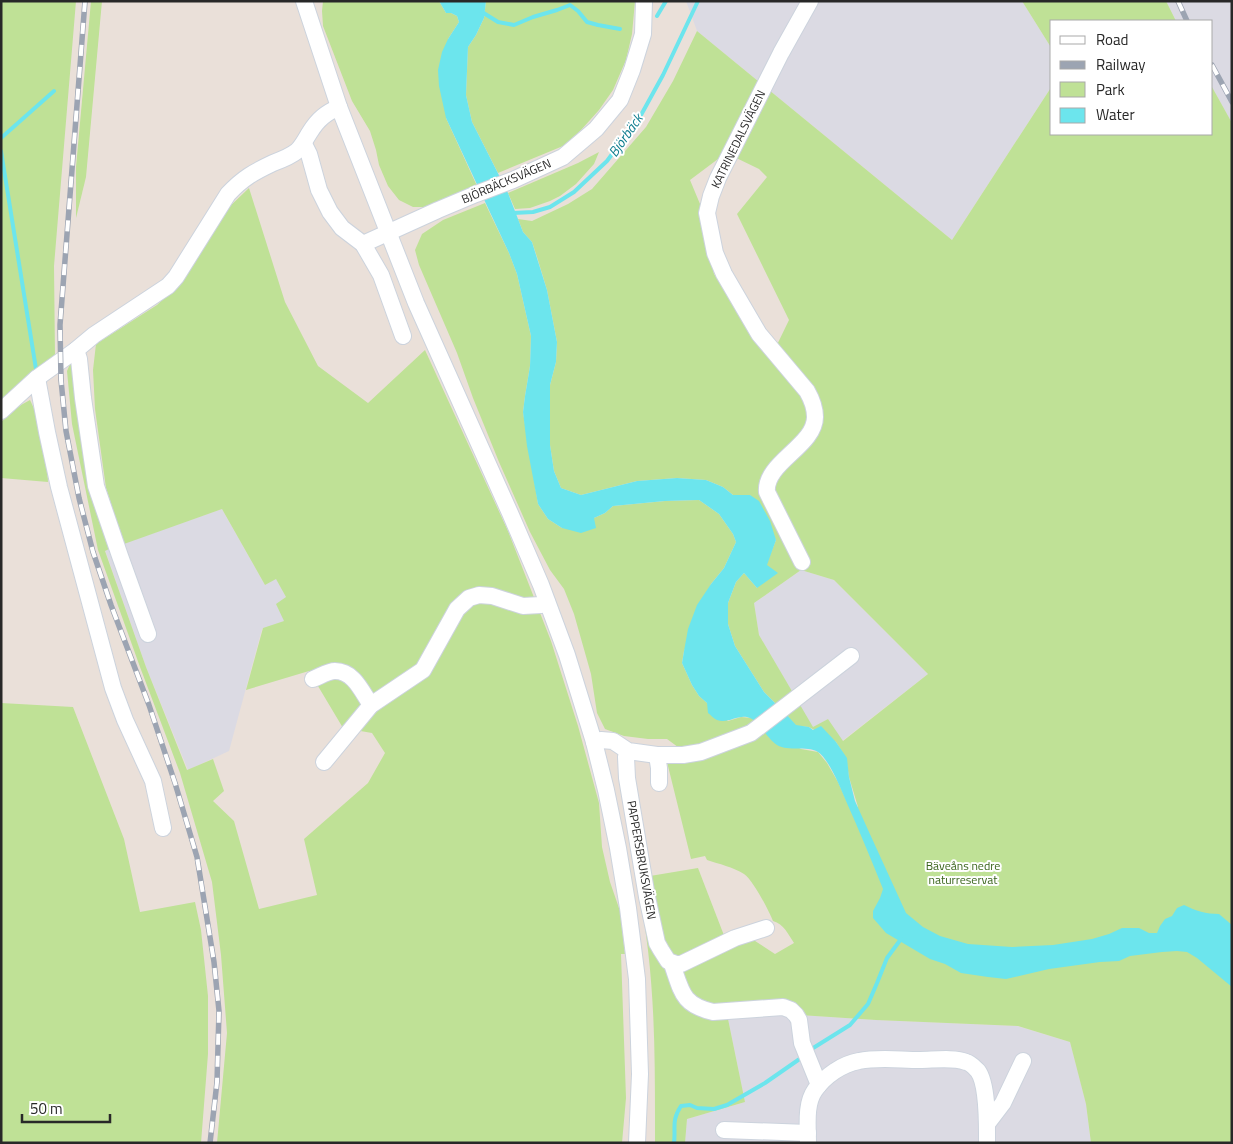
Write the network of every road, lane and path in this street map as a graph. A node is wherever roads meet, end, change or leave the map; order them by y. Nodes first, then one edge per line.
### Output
1 (304, 1) edge
2 (644, 1) edge
3 (810, 1) edge
4 (339, 107) junction
5 (304, 144) junction
6 (388, 233) junction
7 (363, 244) junction
8 (403, 336) dead end
9 (76, 350) junction
10 (37, 378) junction
11 (1, 411) edge
12 (802, 562) dead end
13 (548, 602) junction
14 (148, 634) dead end
15 (851, 656) dead end
16 (312, 679) dead end
17 (371, 705) junction
18 (594, 742) junction
19 (628, 751) junction
20 (657, 755) junction
21 (324, 762) dead end
22 (659, 783) dead end
23 (163, 828) dead end
24 (766, 928) dead end
25 (673, 964) junction
26 (1023, 1060) dead end
27 (819, 1085) junction
28 (987, 1124) junction
29 (724, 1130) dead end
30 (808, 1138) edge
31 (637, 1143) edge
32 (987, 1143) edge

1 - 4 street
2 - 6 street, BJÖRBÄCKSVÄGEN
3 - 12 street, KATRINEDALSVÄGEN
4 - 5 street
4 - 6 street
5 - 7 street
5 - 9 street
6 - 7 street, BJÖRBÄCKSVÄGEN
6 - 13 street
7 - 8 street
9 - 10 street
9 - 14 street
10 - 11 street
10 - 23 street
13 - 17 street
13 - 18 street
15 - 20 street
16 - 17 street
17 - 21 street
18 - 19 street
18 - 31 street
19 - 20 street
19 - 25 street, PAPPERSBRUKSVÄGEN
20 - 22 street
24 - 25 street
25 - 27 street, PAPPERSBRUKSVÄGEN
26 - 28 street
27 - 28 street
27 - 30 street
28 - 32 street
29 - 30 street

